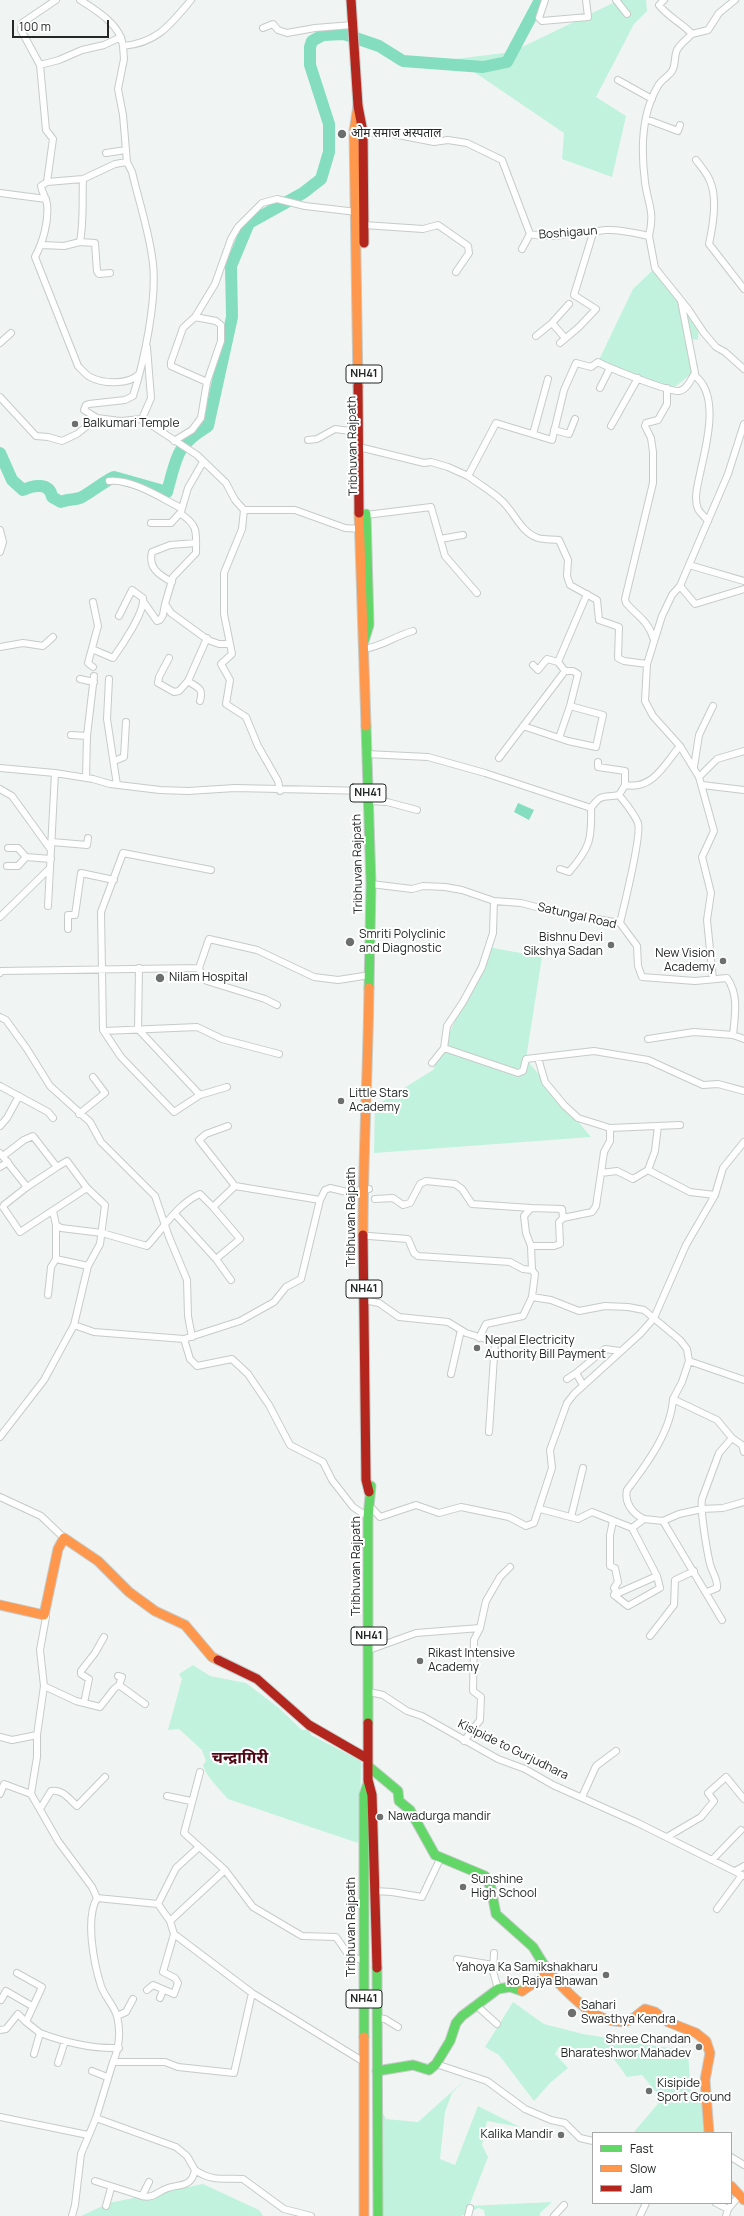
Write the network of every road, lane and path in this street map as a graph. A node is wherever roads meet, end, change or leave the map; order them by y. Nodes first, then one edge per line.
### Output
1 (56, 0) edge
2 (80, 0) edge
3 (191, 0) edge
4 (351, 0) edge
5 (544, 0) edge
6 (586, 0) edge
7 (616, 0) edge
8 (664, 0) edge
9 (735, 0) edge
10 (627, 14) dead end
11 (352, 24) junction
12 (263, 28) dead end
13 (692, 34) junction
14 (121, 37) junction
15 (123, 46) junction
16 (40, 65) junction
17 (618, 80) dead end
18 (652, 99) junction
19 (358, 106) junction
20 (646, 119) junction
21 (680, 125) dead end
22 (363, 132) junction
23 (126, 150) junction
24 (106, 153) dead end
25 (696, 160) dead end
26 (127, 162) junction
27 (83, 179) junction
28 (47, 182) junction
29 (0, 193) edge
30 (46, 199) junction
31 (356, 212) junction
32 (364, 225) junction
33 (593, 233) junction
34 (530, 234) junction
35 (649, 236) junction
36 (80, 242) junction
37 (42, 245) junction
38 (522, 249) dead end
39 (456, 272) dead end
40 (110, 273) dead end
41 (744, 289) edge
42 (361, 291) junction
43 (681, 301) junction
44 (569, 304) dead end
45 (195, 317) junction
46 (552, 323) junction
47 (11, 333) dead end
48 (536, 336) dead end
49 (566, 338) junction
50 (0, 343) edge
51 (145, 343) junction
52 (560, 343) dead end
53 (610, 368) junction
54 (744, 369) edge
55 (140, 373) junction
56 (694, 375) junction
57 (638, 378) junction
58 (548, 379) dead end
59 (207, 382) junction
60 (600, 388) dead end
61 (666, 388) junction
62 (0, 397) edge
63 (97, 418) junction
64 (142, 419) junction
65 (575, 419) dead end
66 (744, 424) edge
67 (612, 426) dead end
68 (554, 430) junction
69 (358, 432) junction
70 (533, 434) junction
71 (308, 440) dead end
72 (174, 441) junction
73 (362, 448) junction
74 (203, 462) junction
75 (468, 476) junction
76 (109, 482) dead end
77 (181, 510) junction
78 (244, 510) junction
79 (366, 515) junction
80 (708, 521) junction
81 (151, 523) dead end
82 (362, 528) junction
83 (0, 530) edge
84 (463, 535) dead end
85 (440, 539) junction
86 (196, 543) junction
87 (0, 552) edge
88 (689, 564) junction
89 (744, 581) edge
90 (172, 582) junction
91 (680, 586) junction
92 (744, 589) edge
93 (477, 593) dead end
94 (586, 594) junction
95 (143, 601) junction
96 (93, 602) dead end
97 (165, 604) junction
98 (119, 616) dead end
99 (412, 631) dead end
100 (54, 637) dead end
101 (206, 638) junction
102 (654, 640) junction
103 (229, 644) junction
104 (364, 645) junction
105 (0, 647) edge
106 (92, 649) junction
107 (169, 658) dead end
108 (558, 662) junction
109 (647, 664) junction
110 (533, 665) dead end
111 (93, 667) dead end
112 (565, 671) junction
113 (94, 676) dead end
114 (109, 679) dead end
115 (80, 680) dead end
116 (188, 681) junction
117 (94, 682) junction
118 (200, 700) dead end
119 (570, 706) junction
120 (713, 706) dead end
121 (126, 722) dead end
122 (523, 726) junction
123 (71, 735) dead end
124 (87, 736) junction
125 (559, 738) junction
126 (680, 746) junction
127 (744, 751) edge
128 (366, 754) junction
129 (499, 758) dead end
130 (114, 761) junction
131 (598, 762) dead end
132 (694, 766) junction
133 (0, 768) edge
134 (55, 773) junction
135 (699, 776) junction
136 (86, 778) junction
137 (116, 785) junction
138 (625, 785) junction
139 (702, 785) junction
140 (0, 789) edge
141 (280, 790) junction
142 (744, 790) edge
143 (620, 795) junction
144 (368, 796) junction
145 (591, 808) junction
146 (417, 810) dead end
147 (88, 838) dead end
148 (52, 842) junction
149 (8, 848) dead end
150 (51, 850) junction
151 (26, 857) junction
152 (51, 859) junction
153 (7, 866) dead end
154 (50, 868) junction
155 (560, 869) dead end
156 (211, 870) dead end
157 (114, 880) junction
158 (371, 884) junction
159 (494, 901) junction
160 (48, 906) dead end
161 (0, 917) edge
162 (620, 923) junction
163 (68, 929) dead end
164 (138, 968) junction
165 (199, 968) junction
166 (103, 970) junction
167 (0, 971) edge
168 (370, 975) junction
169 (713, 979) junction
170 (277, 1005) dead end
171 (0, 1017) edge
172 (138, 1029) junction
173 (104, 1031) junction
174 (733, 1035) junction
175 (648, 1039) dead end
176 (744, 1039) edge
177 (444, 1048) junction
178 (279, 1054) dead end
179 (538, 1058) junction
180 (432, 1063) dead end
181 (93, 1077) dead end
182 (0, 1086) edge
183 (228, 1087) dead end
184 (744, 1091) edge
185 (200, 1095) junction
186 (18, 1096) junction
187 (79, 1114) junction
188 (54, 1118) dead end
189 (0, 1124) edge
190 (680, 1125) dead end
191 (228, 1126) dead end
192 (658, 1126) junction
193 (610, 1128) junction
194 (744, 1142) edge
195 (2, 1154) edge
196 (8, 1162) junction
197 (57, 1166) junction
198 (0, 1167) edge
199 (648, 1170) junction
200 (600, 1173) junction
201 (235, 1186) junction
202 (27, 1187) junction
203 (87, 1188) junction
204 (366, 1189) junction
205 (715, 1194) junction
206 (375, 1199) dead end
207 (320, 1200) junction
208 (214, 1207) junction
209 (531, 1208) junction
210 (53, 1211) junction
211 (175, 1214) junction
212 (563, 1218) junction
213 (56, 1225) junction
214 (165, 1226) junction
215 (102, 1234) junction
216 (369, 1236) junction
217 (531, 1246) junction
218 (56, 1259) junction
219 (216, 1259) junction
220 (88, 1266) junction
221 (532, 1270) junction
222 (231, 1280) dead end
223 (48, 1295) dead end
224 (532, 1297) junction
225 (367, 1301) junction
226 (654, 1318) junction
227 (74, 1325) junction
228 (461, 1330) junction
229 (192, 1337) junction
230 (479, 1338) junction
231 (184, 1339) junction
232 (526, 1339) dead end
233 (494, 1342) junction
234 (620, 1351) junction
235 (688, 1362) junction
236 (576, 1373) junction
237 (451, 1374) dead end
238 (567, 1379) dead end
239 (744, 1380) edge
240 (583, 1385) junction
241 (673, 1399) junction
242 (489, 1432) dead end
243 (0, 1437) edge
244 (732, 1438) junction
245 (744, 1452) edge
246 (584, 1468) dead end
247 (0, 1497) edge
248 (744, 1502) edge
249 (369, 1505) junction
250 (540, 1509) junction
251 (702, 1510) junction
252 (368, 1517) junction
253 (571, 1517) junction
254 (644, 1519) junction
255 (613, 1521) junction
256 (663, 1521) junction
257 (632, 1528) junction
258 (64, 1538) junction
259 (510, 1567) dead end
260 (694, 1571) junction
261 (658, 1576) junction
262 (707, 1592) junction
263 (614, 1595) junction
264 (0, 1605) edge
265 (44, 1615) junction
266 (722, 1620) dead end
267 (480, 1628) junction
268 (650, 1636) dead end
269 (104, 1637) dead end
270 (369, 1650) junction
271 (118, 1676) dead end
272 (119, 1685) junction
273 (44, 1686) junction
274 (369, 1692) junction
275 (84, 1703) junction
276 (145, 1704) dead end
277 (37, 1734) junction
278 (0, 1737) edge
279 (464, 1740) junction
280 (616, 1751) dead end
281 (368, 1763) junction
282 (200, 1772) dead end
283 (105, 1777) dead end
284 (368, 1783) junction
285 (0, 1794) edge
286 (31, 1794) junction
287 (167, 1796) dead end
288 (582, 1797) junction
289 (744, 1799) edge
290 (191, 1801) junction
291 (40, 1809) junction
292 (372, 1815) junction
293 (741, 1830) dead end
294 (667, 1837) junction
295 (199, 1847) junction
296 (441, 1857) junction
297 (712, 1860) junction
298 (744, 1866) edge
299 (225, 1870) junction
300 (735, 1871) junction
301 (743, 1875) edge
302 (374, 1891) junction
303 (97, 1898) junction
304 (158, 1904) junction
305 (717, 1909) dead end
306 (170, 1921) junction
307 (174, 1934) junction
308 (494, 1953) dead end
309 (457, 1959) dead end
310 (364, 1960) junction
311 (493, 1965) junction
312 (17, 1973) dead end
313 (549, 1973) junction
314 (498, 1989) junction
315 (147, 1990) dead end
316 (163, 1990) junction
317 (252, 1993) junction
318 (160, 1998) dead end
319 (133, 1999) dead end
320 (1, 2000) dead end
321 (32, 2006) junction
322 (477, 2006) junction
323 (117, 2016) junction
324 (378, 2018) junction
325 (26, 2022) junction
326 (497, 2024) dead end
327 (398, 2027) dead end
328 (0, 2030) edge
329 (40, 2033) junction
330 (65, 2041) junction
331 (119, 2048) junction
332 (34, 2054) dead end
333 (113, 2062) junction
334 (364, 2062) junction
335 (58, 2063) dead end
336 (436, 2064) junction
337 (92, 2071) dead end
338 (377, 2072) junction
339 (108, 2077) junction
340 (0, 2117) edge
341 (96, 2118) junction
342 (709, 2132) edge
343 (88, 2135) junction
344 (592, 2142) edge
345 (732, 2158) edge
346 (744, 2165) edge
347 (195, 2170) junction
348 (95, 2182) dead end
349 (149, 2182) dead end
350 (732, 2187) edge
351 (111, 2188) junction
352 (142, 2196) junction
353 (742, 2198) edge
354 (646, 2204) edge
355 (718, 2204) edge
356 (564, 2205) dead end
357 (106, 2206) dead end
358 (470, 2208) dead end
359 (728, 2209) junction
360 (72, 2216) edge
361 (311, 2216) edge
362 (364, 2216) edge
363 (371, 2216) edge
364 (378, 2216) edge
365 (468, 2216) edge
366 (554, 2216) edge
367 (640, 2216) edge
368 (726, 2216) edge

1 - 16 street
2 - 14 street
3 - 15 street
4 - 11 main road, Tribhuvan Rajpath / NH41
5 - 6 street
7 - 10 street
8 - 13 street
9 - 13 street
11 - 12 street
11 - 19 main road, Tribhuvan Rajpath / NH41
13 - 18 street
14 - 15 street
14 - 16 street
15 - 23 street
16 - 28 street
17 - 18 street
18 - 20 street
19 - 22 main road, Tribhuvan Rajpath / NH41
19 - 31 main road, Tribhuvan Rajpath / NH41
20 - 21 street
20 - 35 street
22 - 32 main road, Tribhuvan Rajpath / NH41
22 - 34 street, Boshigaun
23 - 24 street
23 - 26 street
25 - 41 street
26 - 27 street
26 - 51 street
27 - 28 street
27 - 36 street
28 - 30 street
29 - 30 street
30 - 37 street
31 - 42 main road, Tribhuvan Rajpath / NH41
31 - 45 street
32 - 39 street
32 - 42 main road, Tribhuvan Rajpath / NH41
33 - 34 street, Boshigaun
33 - 35 street, Boshigaun
33 - 49 street
34 - 38 street
35 - 43 street
36 - 37 street
36 - 40 street
37 - 55 street
42 - 69 main road, Tribhuvan Rajpath / NH41
42 - 73 main road, Tribhuvan Rajpath / NH41
43 - 54 street
43 - 56 street
44 - 46 street
45 - 59 street
45 - 59 street
46 - 48 street
46 - 49 street
47 - 50 street
49 - 52 street
51 - 55 street
51 - 64 street
53 - 57 street
53 - 60 street
53 - 68 street
55 - 63 street
56 - 61 street
56 - 80 street
57 - 61 street
57 - 67 street
58 - 70 street
59 - 72 street
61 - 102 street
62 - 63 street
63 - 64 street
64 - 72 street
65 - 68 street
66 - 80 street
68 - 70 street
69 - 71 street
69 - 73 main road, Tribhuvan Rajpath / NH41
70 - 75 street
72 - 74 street
73 - 75 street
73 - 79 main road, Tribhuvan Rajpath / NH41
73 - 82 main road, Tribhuvan Rajpath / NH41
74 - 77 street
74 - 78 street
75 - 94 street
76 - 77 street
77 - 81 street
77 - 86 street
78 - 82 street
78 - 103 street
79 - 82 main road, Tribhuvan Rajpath / NH41
79 - 85 street
80 - 88 street
82 - 104 main road, Tribhuvan Rajpath / NH41
83 - 87 street
84 - 85 street
85 - 93 street
86 - 90 street
86 - 90 street
88 - 89 street
88 - 91 street
90 - 97 street
91 - 92 street
91 - 102 street
94 - 108 street
94 - 109 street
95 - 97 street
95 - 98 street
95 - 106 street
96 - 106 street
97 - 101 street
99 - 104 street
100 - 105 street
101 - 103 street
101 - 116 street
102 - 109 street
103 - 141 street
104 - 128 main road, Tribhuvan Rajpath / NH41
106 - 111 street
107 - 116 street
108 - 110 street
108 - 112 street
109 - 126 street
112 - 119 street
112 - 122 street
113 - 117 street
114 - 130 street
115 - 117 street
116 - 118 street
117 - 124 street
119 - 125 street
119 - 125 street
120 - 132 street
121 - 130 street
122 - 125 street
122 - 129 street
123 - 124 street
124 - 136 street
126 - 132 street
126 - 138 street
127 - 135 street
128 - 144 main road, Tribhuvan Rajpath / NH41
128 - 145 street
130 - 137 street
131 - 138 street
132 - 135 street
133 - 134 street
134 - 136 street
134 - 148 street
135 - 139 street
136 - 137 street
137 - 141 street
138 - 143 street
139 - 142 street
139 - 169 street
140 - 150 street
141 - 144 street
143 - 145 street
143 - 162 street
144 - 146 street
144 - 158 main road, Tribhuvan Rajpath / NH41
145 - 155 street
147 - 148 street
148 - 150 street
149 - 151 street
150 - 152 street
151 - 152 street
151 - 153 street
152 - 154 street
154 - 160 street
154 - 161 street
156 - 157 street
157 - 163 street
157 - 166 street
158 - 159 street, Satungal Road
158 - 168 main road, Tribhuvan Rajpath / NH41
159 - 162 street, Satungal Road
159 - 177 street
162 - 169 street, Satungal Road
164 - 165 street
164 - 166 street
164 - 172 street
165 - 168 street
165 - 170 street
166 - 167 street
166 - 173 street
168 - 204 main road, Tribhuvan Rajpath / NH41
169 - 174 street, Satungal Road
171 - 187 street
172 - 173 street
172 - 178 street
172 - 185 street
173 - 185 street
174 - 175 street
174 - 176 street
177 - 179 street
177 - 180 street
179 - 184 street
179 - 193 street
181 - 187 street
182 - 186 street
183 - 185 street
186 - 188 street
186 - 189 street
187 - 214 street
190 - 192 street
191 - 201 street
192 - 193 street
192 - 199 street
193 - 200 street
194 - 205 street
195 - 196 street
195 - 197 street
196 - 198 street
196 - 202 street
197 - 202 street
197 - 203 street
199 - 200 street
199 - 205 street
200 - 212 street
201 - 207 street
201 - 208 street
202 - 210 street
203 - 210 street
203 - 215 street
204 - 207 street
204 - 216 main road, Tribhuvan Rajpath / NH41
204 - 225 main road, Tribhuvan Rajpath / NH41
205 - 226 street
206 - 209 street
207 - 229 street
208 - 211 street
208 - 219 street
209 - 212 street
209 - 217 street
210 - 213 street
211 - 214 street
211 - 219 street
212 - 217 street
213 - 215 street
213 - 218 street
214 - 215 street
214 - 229 street
215 - 220 street
216 - 221 street
216 - 225 main road, Tribhuvan Rajpath / NH41
217 - 221 street
218 - 220 street
218 - 223 street
219 - 222 street
220 - 227 street
221 - 224 street
224 - 226 street
224 - 230 street
225 - 228 street
225 - 249 main road, Tribhuvan Rajpath / NH41
226 - 234 street
226 - 235 street
227 - 231 street
227 - 243 street
228 - 230 street
228 - 237 street
229 - 231 street
230 - 233 street
231 - 252 street
232 - 233 street
233 - 242 street
234 - 236 street
234 - 240 street
235 - 239 street
235 - 241 street
236 - 238 street
236 - 240 street
240 - 250 street
241 - 244 street
241 - 254 street
244 - 245 street
244 - 251 street
246 - 253 street
247 - 258 street
248 - 251 street
249 - 250 street
249 - 252 main road, Tribhuvan Rajpath / NH41
250 - 253 street
251 - 256 street
251 - 262 street
252 - 270 main road, Tribhuvan Rajpath / NH41
253 - 255 street
254 - 256 street
254 - 257 street
255 - 257 street
255 - 263 street
256 - 260 street
257 - 261 street
258 - 265 main road
258 - 281 main road
259 - 267 street
260 - 262 street
260 - 268 street
261 - 263 street
261 - 263 street
262 - 266 street
264 - 265 main road
265 - 273 street
267 - 270 street
267 - 279 street
269 - 275 street
270 - 274 main road, Tribhuvan Rajpath / NH41
271 - 272 street
272 - 275 street
272 - 276 street
273 - 275 street
273 - 277 street
274 - 279 street, Kisipide to Gurjudhara
274 - 281 main road, Tribhuvan Rajpath / NH41
277 - 278 street
277 - 286 street
279 - 288 street, Kisipide to Gurjudhara
280 - 288 street
281 - 284 main road, Tribhuvan Rajpath / NH41
281 - 296 main road
282 - 290 street
283 - 291 street
284 - 292 main road, Tribhuvan Rajpath / NH41
284 - 310 main road, Tribhuvan Rajpath / NH41
285 - 286 street
286 - 291 street
287 - 290 street
288 - 294 street, Kisipide to Gurjudhara
289 - 294 street
290 - 295 street
291 - 303 street
292 - 302 main road, Tribhuvan Rajpath / NH41
292 - 363 main road
293 - 297 street
294 - 297 street, Kisipide to Gurjudhara
295 - 299 street
295 - 304 street
296 - 302 street
296 - 313 main road
297 - 300 street, Kisipide to Gurjudhara
298 - 300 street
299 - 306 street
299 - 310 street
300 - 301 street, Kisipide to Gurjudhara
301 - 305 street
302 - 324 main road, Tribhuvan Rajpath / NH41
303 - 304 street
303 - 323 street
304 - 306 street
306 - 307 street
307 - 316 street
307 - 317 street
308 - 311 street
309 - 311 street
310 - 334 main road, Tribhuvan Rajpath / NH41
311 - 314 street
312 - 321 street
313 - 314 main road
313 - 342 main road
314 - 322 main road
315 - 316 street
316 - 318 street
317 - 333 street
317 - 334 street
319 - 323 street
320 - 321 street
321 - 325 street
322 - 326 street
322 - 336 main road
323 - 331 street
324 - 327 street
324 - 338 main road, Tribhuvan Rajpath / NH41
325 - 328 street
325 - 329 street
329 - 330 street
329 - 332 street
330 - 331 street
330 - 335 street
331 - 333 street
333 - 339 street
334 - 362 main road, Tribhuvan Rajpath / NH41
336 - 338 main road
336 - 344 street
337 - 339 street
338 - 364 main road, Tribhuvan Rajpath / NH41
339 - 341 street
340 - 343 street
341 - 343 street
341 - 347 street
343 - 360 street
345 - 346 street
347 - 352 street
347 - 361 street
348 - 351 street
349 - 352 street
350 - 353 main road
351 - 352 street
351 - 357 street
353 - 359 street
354 - 367 street
355 - 359 street
356 - 366 street
358 - 365 street
359 - 368 street

